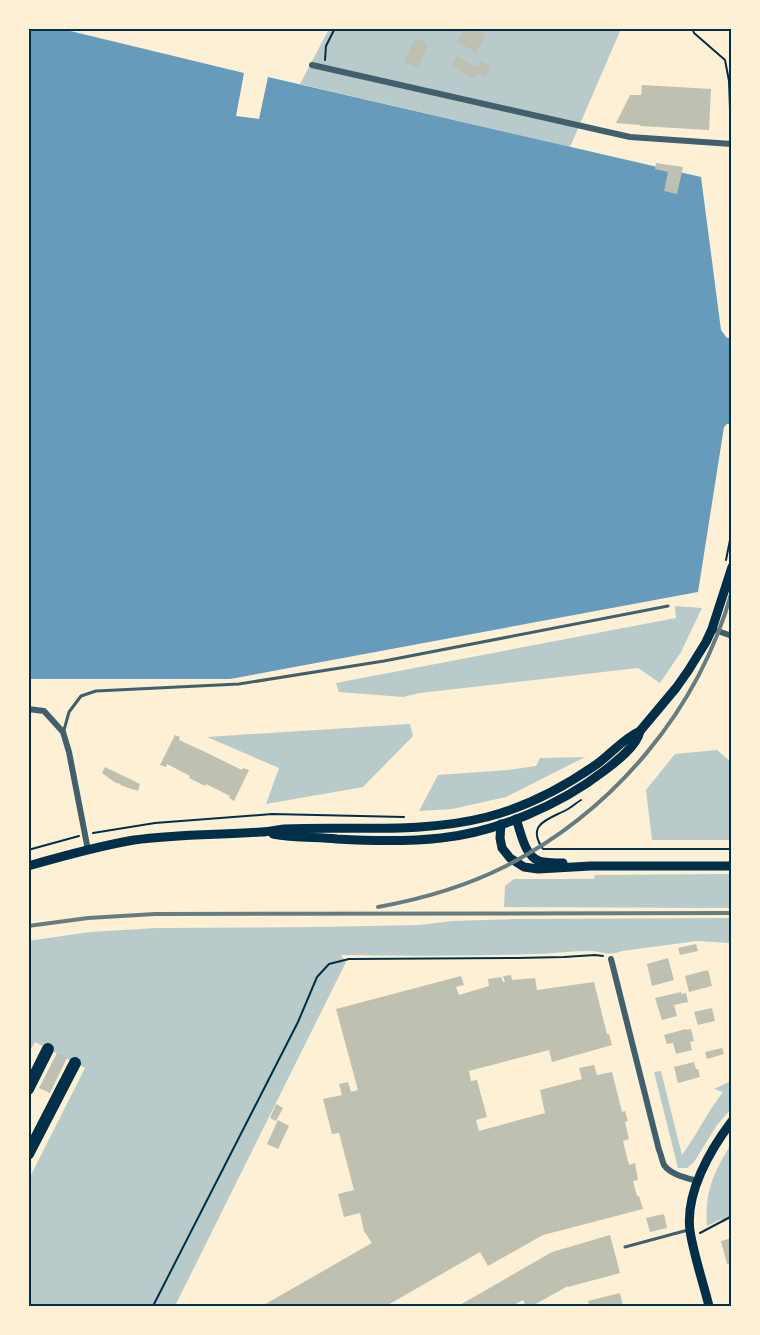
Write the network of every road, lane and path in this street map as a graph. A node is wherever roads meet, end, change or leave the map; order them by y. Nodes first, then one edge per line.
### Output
1 (335, 28) edge
2 (692, 28) edge
3 (312, 65) dead end
4 (328, 68) junction
5 (730, 81) edge
6 (732, 137) edge
7 (732, 144) edge
8 (732, 530) edge
9 (728, 565) edge
10 (668, 606) dead end
11 (712, 629) junction
12 (732, 636) edge
13 (28, 709) edge
14 (63, 732) junction
15 (640, 732) junction
16 (587, 796) dead end
17 (404, 816) dead end
18 (516, 819) junction
19 (501, 824) junction
20 (264, 832) junction
21 (85, 835) junction
22 (732, 849) edge
23 (28, 850) edge
24 (88, 850) junction
25 (28, 866) edge
26 (591, 866) junction
27 (732, 866) edge
28 (611, 959) joint
29 (48, 1049) dead end
30 (75, 1063) dead end
31 (28, 1089) edge
32 (732, 1121) edge
33 (28, 1154) edge
34 (698, 1180) junction
35 (732, 1216) edge
36 (691, 1233) junction
37 (625, 1247) dead end
38 (153, 1306) edge
39 (709, 1306) edge

1 - 4 path
2 - 5 path
3 - 4 street
4 - 7 street
5 - 6 path
8 - 9 path
9 - 11 main road
10 - 14 lane
11 - 12 street
11 - 15 main road
13 - 14 street
14 - 21 street
15 - 18 main road
15 - 20 main road
16 - 22 path
17 - 21 path
18 - 19 main road
18 - 26 main road
19 - 20 main road
19 - 26 main road
20 - 24 main road
21 - 23 path
21 - 24 street
24 - 25 main road
26 - 27 main road
28 - 34 street
28 - 38 path
29 - 31 highway
30 - 33 highway
32 - 34 main road
34 - 36 main road
35 - 36 path
36 - 37 lane
36 - 39 main road

